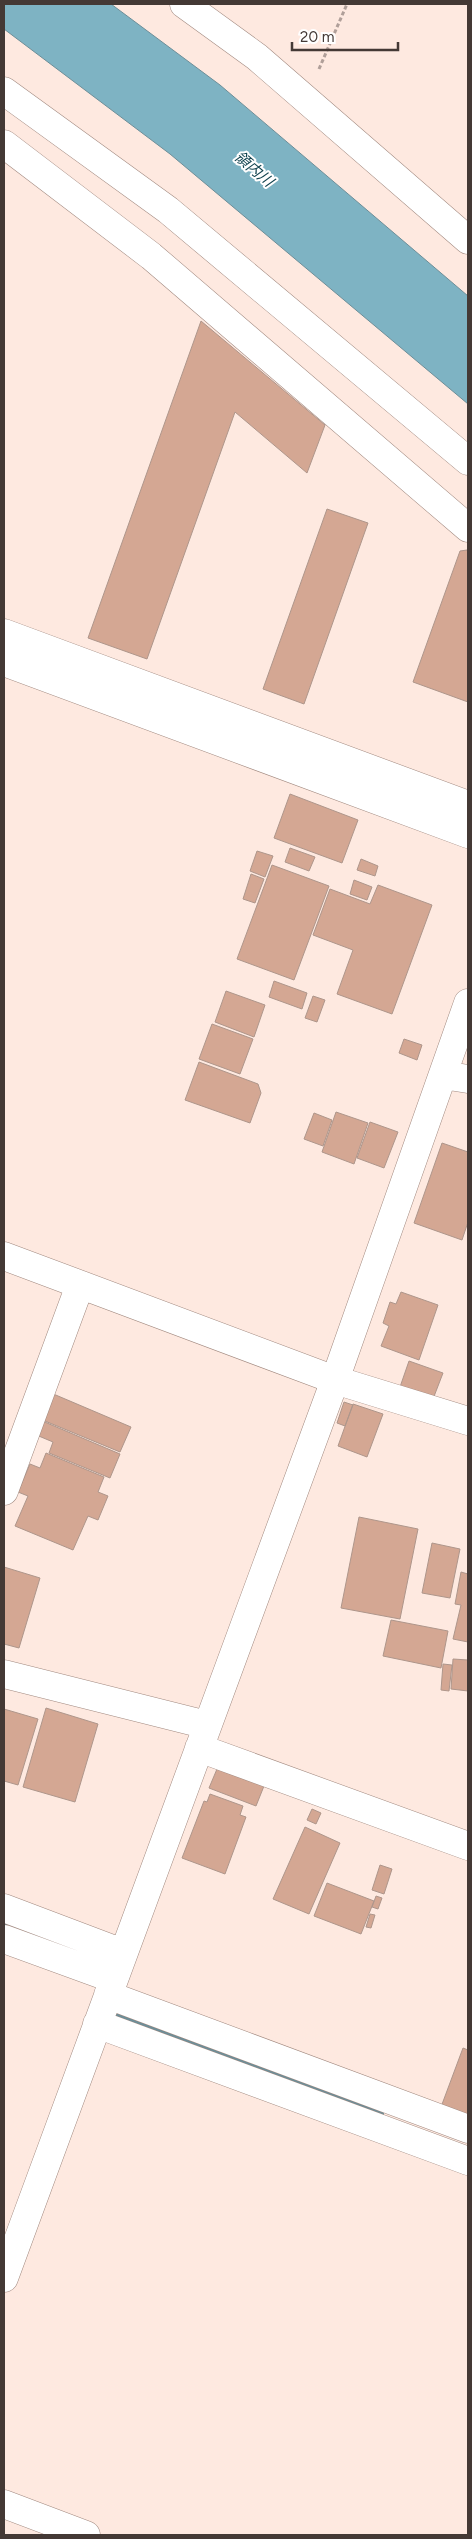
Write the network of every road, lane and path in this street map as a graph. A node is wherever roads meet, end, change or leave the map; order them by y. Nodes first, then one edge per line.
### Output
1 (184, 4) edge
2 (347, 4) edge
3 (4, 91) edge
4 (306, 99) junction
5 (4, 144) edge
6 (468, 240) edge
7 (468, 461) edge
8 (468, 528) edge
9 (4, 633) edge
10 (4, 662) edge
11 (468, 805) edge
12 (468, 834) edge
13 (468, 1003) edge
14 (455, 1077) edge
15 (4, 1256) edge
16 (80, 1285) junction
17 (335, 1380) junction
18 (468, 1421) edge
19 (4, 1491) edge
20 (4, 1674) edge
21 (203, 1737) junction
22 (468, 1846) edge
23 (4, 1908) edge
24 (4, 1939) edge
25 (123, 1953) junction
26 (111, 1987) junction
27 (97, 2024) junction
28 (468, 2130) edge
29 (468, 2161) edge
30 (4, 2278) edge
31 (4, 2504) edge
32 (86, 2535) edge

1 - 4 street
2 - 4 path
3 - 7 street
4 - 6 street
5 - 8 street
9 - 11 street
10 - 12 street
13 - 14 street
14 - 17 street
15 - 16 street
16 - 17 street
16 - 19 street
17 - 18 street
17 - 21 street
20 - 21 street
21 - 22 street
21 - 25 street
23 - 25 street
24 - 26 street
25 - 26 street
26 - 27 street
26 - 28 street
27 - 29 street
27 - 30 street
31 - 32 street

